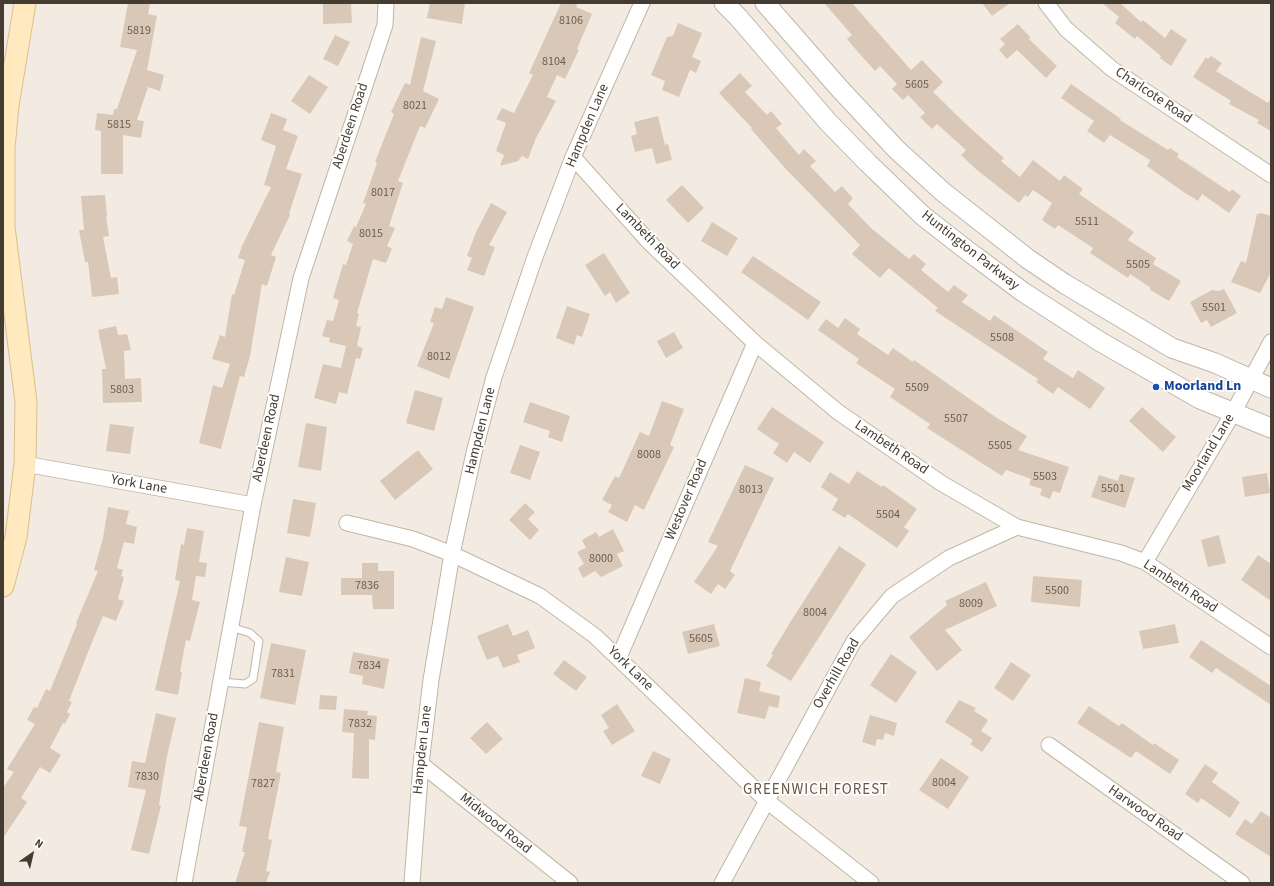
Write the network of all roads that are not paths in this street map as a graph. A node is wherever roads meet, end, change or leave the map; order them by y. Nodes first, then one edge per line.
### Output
1 (25, 3) edge
2 (386, 3) edge
3 (642, 3) edge
4 (724, 3) edge
5 (765, 3) edge
6 (1046, 3) edge
7 (6, 106) edge
8 (574, 157) junction
9 (1271, 175) edge
10 (1271, 342) edge
11 (755, 343) junction
12 (1252, 379) junction
13 (1271, 388) edge
14 (1233, 413) junction
15 (1271, 428) edge
16 (25, 464) junction
17 (253, 505) junction
18 (347, 523) dead end
19 (1017, 527) junction
20 (452, 554) junction
21 (1145, 562) junction
22 (3, 586) edge
23 (231, 627) junction
24 (1271, 647) edge
25 (619, 657) junction
26 (221, 682) junction
27 (1048, 745) dead end
28 (421, 764) junction
29 (766, 801) junction
30 (184, 883) edge
31 (412, 883) edge
32 (570, 883) edge
33 (722, 883) edge
34 (871, 883) edge
35 (1242, 883) edge

1 - 7 main road
2 - 17 street, Aberdeen Road
3 - 8 street, Hampden Lane
4 - 14 street, Huntington Parkway
5 - 12 street, Huntington Parkway
6 - 9 street, Charlcote Road
7 - 16 main road
8 - 11 street, Lambeth Road
8 - 20 street, Hampden Lane
10 - 12 street, Moorland Lane
11 - 19 street, Lambeth Road
11 - 25 street, Westover Road
12 - 13 street, Huntington Parkway
12 - 14 street, Moorland Lane
14 - 15 street, Huntington Parkway
14 - 21 street, Moorland Lane
16 - 17 street, York Lane
16 - 22 main road
17 - 23 street, Aberdeen Road
18 - 20 street, York Lane
19 - 21 street, Lambeth Road
19 - 29 street, Overhill Road
20 - 25 street, York Lane
20 - 28 street, Hampden Lane
21 - 24 street, Lambeth Road
23 - 26 street, Aberdeen Road
23 - 26 lane
25 - 29 street, York Lane
26 - 30 street, Aberdeen Road
27 - 35 street, Harwood Road
28 - 31 street, Hampden Lane
28 - 32 street, Midwood Road
29 - 33 street, Overhill Road
29 - 34 street, York Lane

